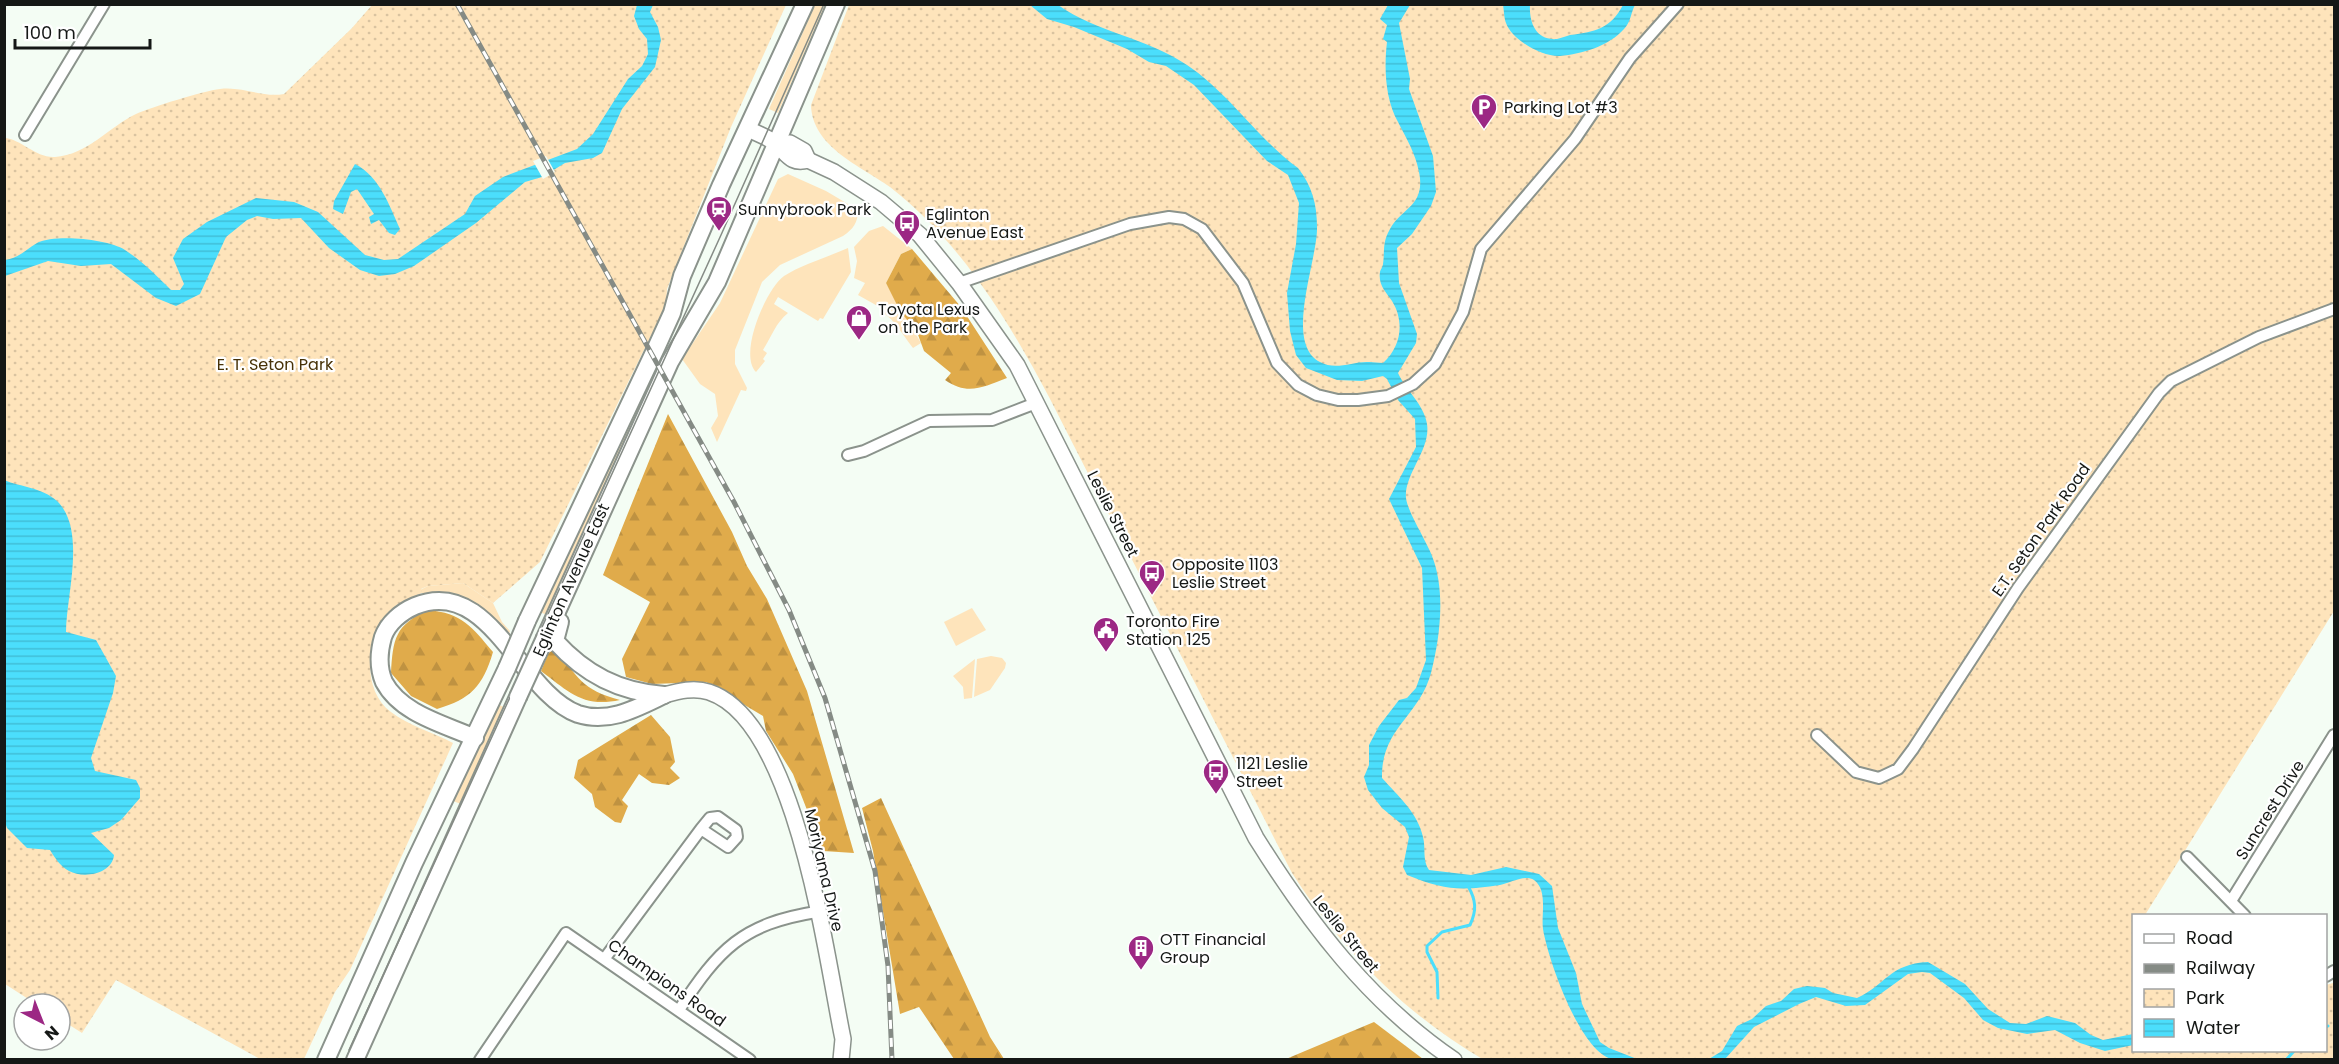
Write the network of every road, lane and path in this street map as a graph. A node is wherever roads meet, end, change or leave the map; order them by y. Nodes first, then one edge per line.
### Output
1 (104, 4) edge
2 (805, 4) edge
3 (836, 4) edge
4 (1678, 4) edge
5 (748, 129) junction
6 (25, 135) dead end
7 (776, 144) junction
8 (959, 283) junction
9 (2334, 309) edge
10 (1036, 403) junction
11 (848, 455) dead end
12 (594, 529) junction
13 (664, 695) junction
14 (1817, 735) dead end
15 (2334, 735) edge
16 (475, 738) junction
17 (701, 829) dead end
18 (2187, 857) dead end
19 (2231, 901) junction
20 (816, 912) junction
21 (2244, 914) edge
22 (604, 958) junction
23 (679, 1010) junction
24 (326, 1059) edge
25 (355, 1059) edge
26 (480, 1059) edge
27 (750, 1059) edge
28 (841, 1059) edge
29 (1454, 1059) edge

1 - 6 street
2 - 5 main road, Eglinton Avenue East
3 - 7 main road, Eglinton Avenue East
4 - 8 street
5 - 7 main road, Leslie Street
5 - 16 main road, Eglinton Avenue East, bridge
7 - 8 main road, Leslie Street
7 - 12 main road, Eglinton Avenue East
8 - 10 main road, Leslie Street
9 - 14 street, E.T. Seton Park Road
10 - 11 street
10 - 29 main road, Leslie Street
12 - 13 main road
12 - 25 main road, Eglinton Avenue East, bridge
13 - 16 main road
13 - 20 main road, Moriyama Drive
15 - 19 street, Suncrest Drive
16 - 24 main road, Eglinton Avenue East
17 - 22 street
18 - 19 street
19 - 21 street
20 - 23 street
20 - 28 main road, Moriyama Drive
22 - 23 street, Champions Road
22 - 26 street, Champions Road
23 - 27 street, Champions Road

